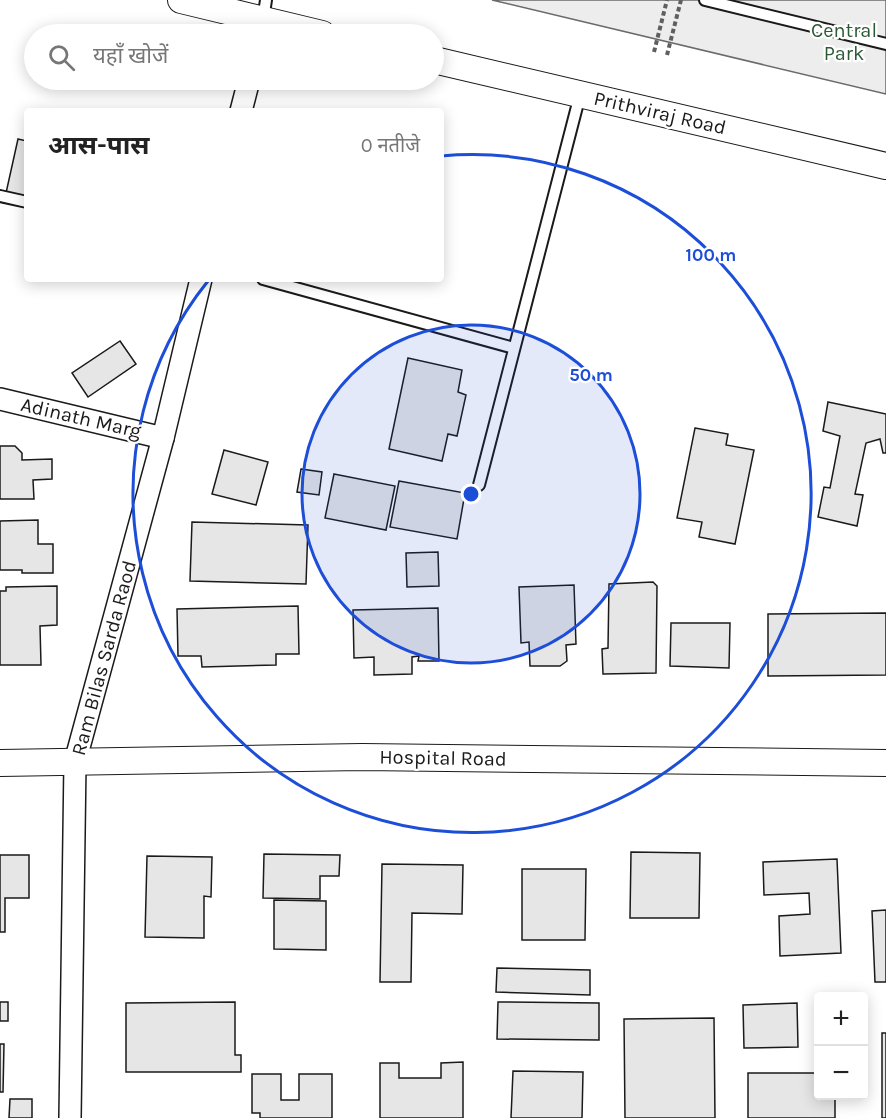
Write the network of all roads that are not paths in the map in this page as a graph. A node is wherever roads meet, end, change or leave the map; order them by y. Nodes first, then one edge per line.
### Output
1 (181, 0) edge
2 (705, 0) edge
3 (263, 18) edge
4 (285, 24) edge
5 (886, 44) edge
6 (444, 62) edge
7 (247, 90) edge
8 (580, 94) junction
9 (243, 108) edge
10 (886, 166) edge
11 (0, 196) edge
12 (24, 201) edge
13 (200, 282) edge
14 (274, 282) edge
15 (514, 348) junction
16 (0, 399) edge
17 (163, 438) junction
18 (479, 484) dead end
19 (75, 762) junction
20 (0, 763) edge
21 (886, 763) edge
22 (70, 1118) edge

1 - 3 street
2 - 5 lane
3 - 4 street
6 - 8 street, Prithviraj Road
7 - 9 street
8 - 10 street, Prithviraj Road
8 - 15 lane
11 - 12 lane
13 - 17 street, Ram Bilas Sarda Raod
14 - 15 lane
15 - 18 lane
16 - 17 street, Adinath Marg
17 - 19 street, Ram Bilas Sarda Raod
19 - 20 street, Hospital Road
19 - 21 street, Hospital Road
19 - 22 street, Ram Bilas Sarda Raod

